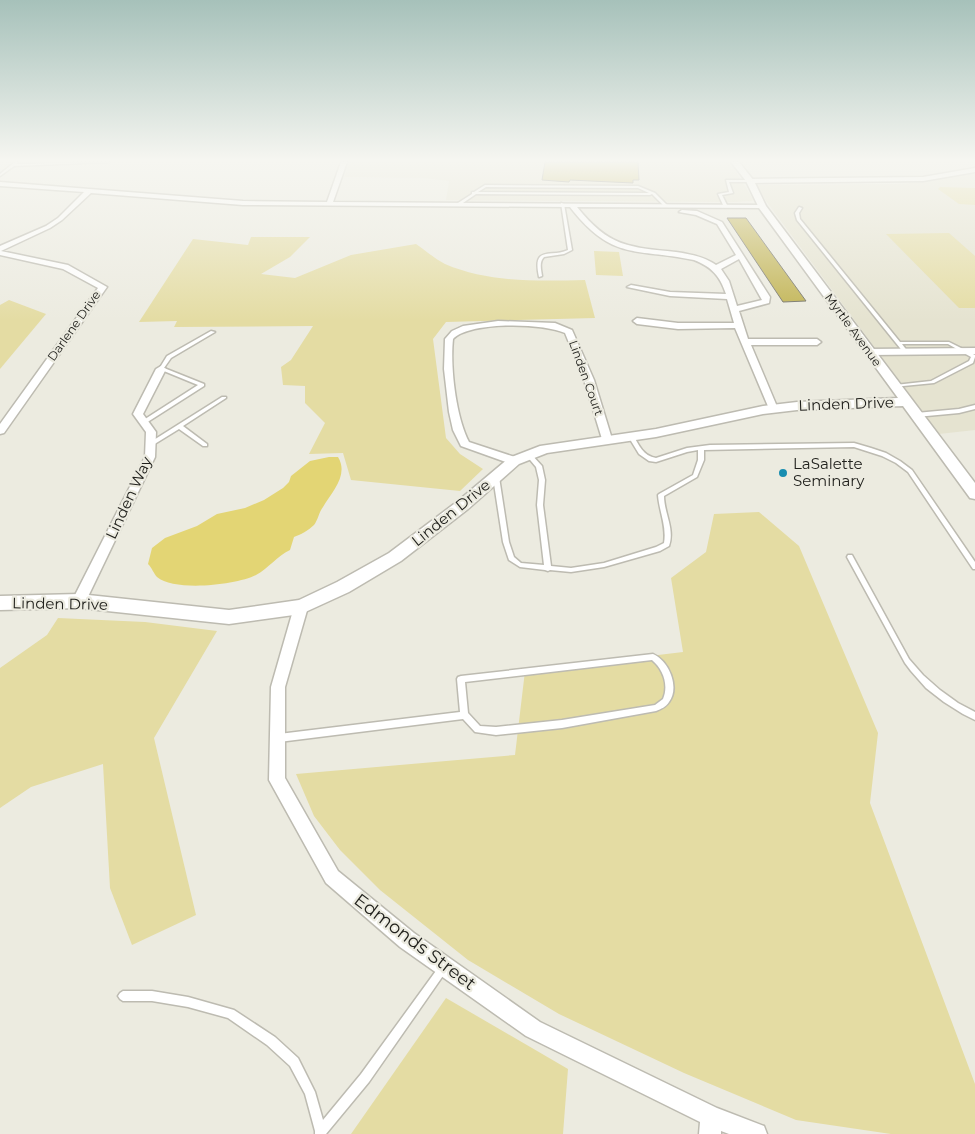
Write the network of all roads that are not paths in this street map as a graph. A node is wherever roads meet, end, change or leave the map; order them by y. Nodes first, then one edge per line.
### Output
1 (64, 215) edge
2 (568, 215) edge
3 (581, 215) edge
4 (702, 215) edge
5 (769, 215) edge
6 (797, 215) edge
7 (0, 251) edge
8 (741, 254) junction
9 (717, 268) junction
10 (540, 276) dead end
11 (631, 287) dead end
12 (730, 297) junction
13 (734, 309) junction
14 (638, 321) dead end
15 (739, 325) junction
16 (213, 332) dead end
17 (745, 339) junction
18 (814, 339) dead end
19 (899, 343) junction
20 (964, 351) junction
21 (975, 351) edge
22 (869, 352) junction
23 (906, 352) junction
24 (161, 369) junction
25 (895, 386) junction
26 (224, 398) dead end
27 (907, 402) junction
28 (975, 407) edge
29 (773, 408) junction
30 (916, 415) junction
31 (144, 422) junction
32 (179, 426) junction
33 (0, 431) edge
34 (631, 436) junction
35 (607, 440) junction
36 (151, 444) junction
37 (205, 445) dead end
38 (701, 448) junction
39 (529, 455) junction
40 (514, 461) junction
41 (496, 477) junction
42 (975, 494) edge
43 (850, 557) dead end
44 (975, 567) edge
45 (548, 568) junction
46 (79, 601) junction
47 (0, 604) edge
48 (302, 607) junction
49 (464, 716) junction
50 (975, 716) edge
51 (278, 738) junction
52 (444, 966) junction
53 (123, 996) dead end
54 (710, 1125) edge
55 (320, 1133) edge
56 (756, 1134) edge

1 - 7 street
2 - 10 lane
3 - 9 street
4 - 8 street
5 - 22 street, Myrtle Avenue
6 - 19 lane
7 - 33 street, Darlene Drive
8 - 9 street
8 - 13 street
9 - 12 street
11 - 12 street
12 - 13 street
13 - 15 street
14 - 15 street
15 - 17 street
16 - 24 lane
17 - 18 street
17 - 29 street
19 - 20 lane
19 - 23 lane
20 - 21 street
20 - 23 street
20 - 25 lane
22 - 23 street
22 - 25 street, Myrtle Avenue
24 - 31 street, Linden Way
24 - 31 lane
25 - 27 street, Myrtle Avenue
26 - 32 lane
27 - 29 street, Linden Drive
27 - 30 street, Myrtle Avenue
28 - 30 lane
29 - 34 street, Linden Drive
30 - 42 street, Myrtle Avenue
31 - 36 street, Linden Way
32 - 36 lane
32 - 37 lane
34 - 35 street, Linden Drive
34 - 38 lane
35 - 39 street, Linden Drive
35 - 40 street, Linden Court
36 - 46 street, Linden Way
38 - 44 lane
38 - 45 lane
39 - 40 street, Linden Drive
39 - 45 lane
40 - 41 street, Linden Drive
41 - 45 lane
41 - 48 street, Linden Drive
43 - 50 lane
46 - 47 street, Linden Drive
46 - 48 street, Linden Drive
48 - 51 street, Edmonds Street
49 - 49 lane
49 - 51 lane
51 - 52 street, Edmonds Street
52 - 54 street, Edmonds Street
52 - 55 lane
53 - 55 lane
54 - 56 street, Edmonds Street

